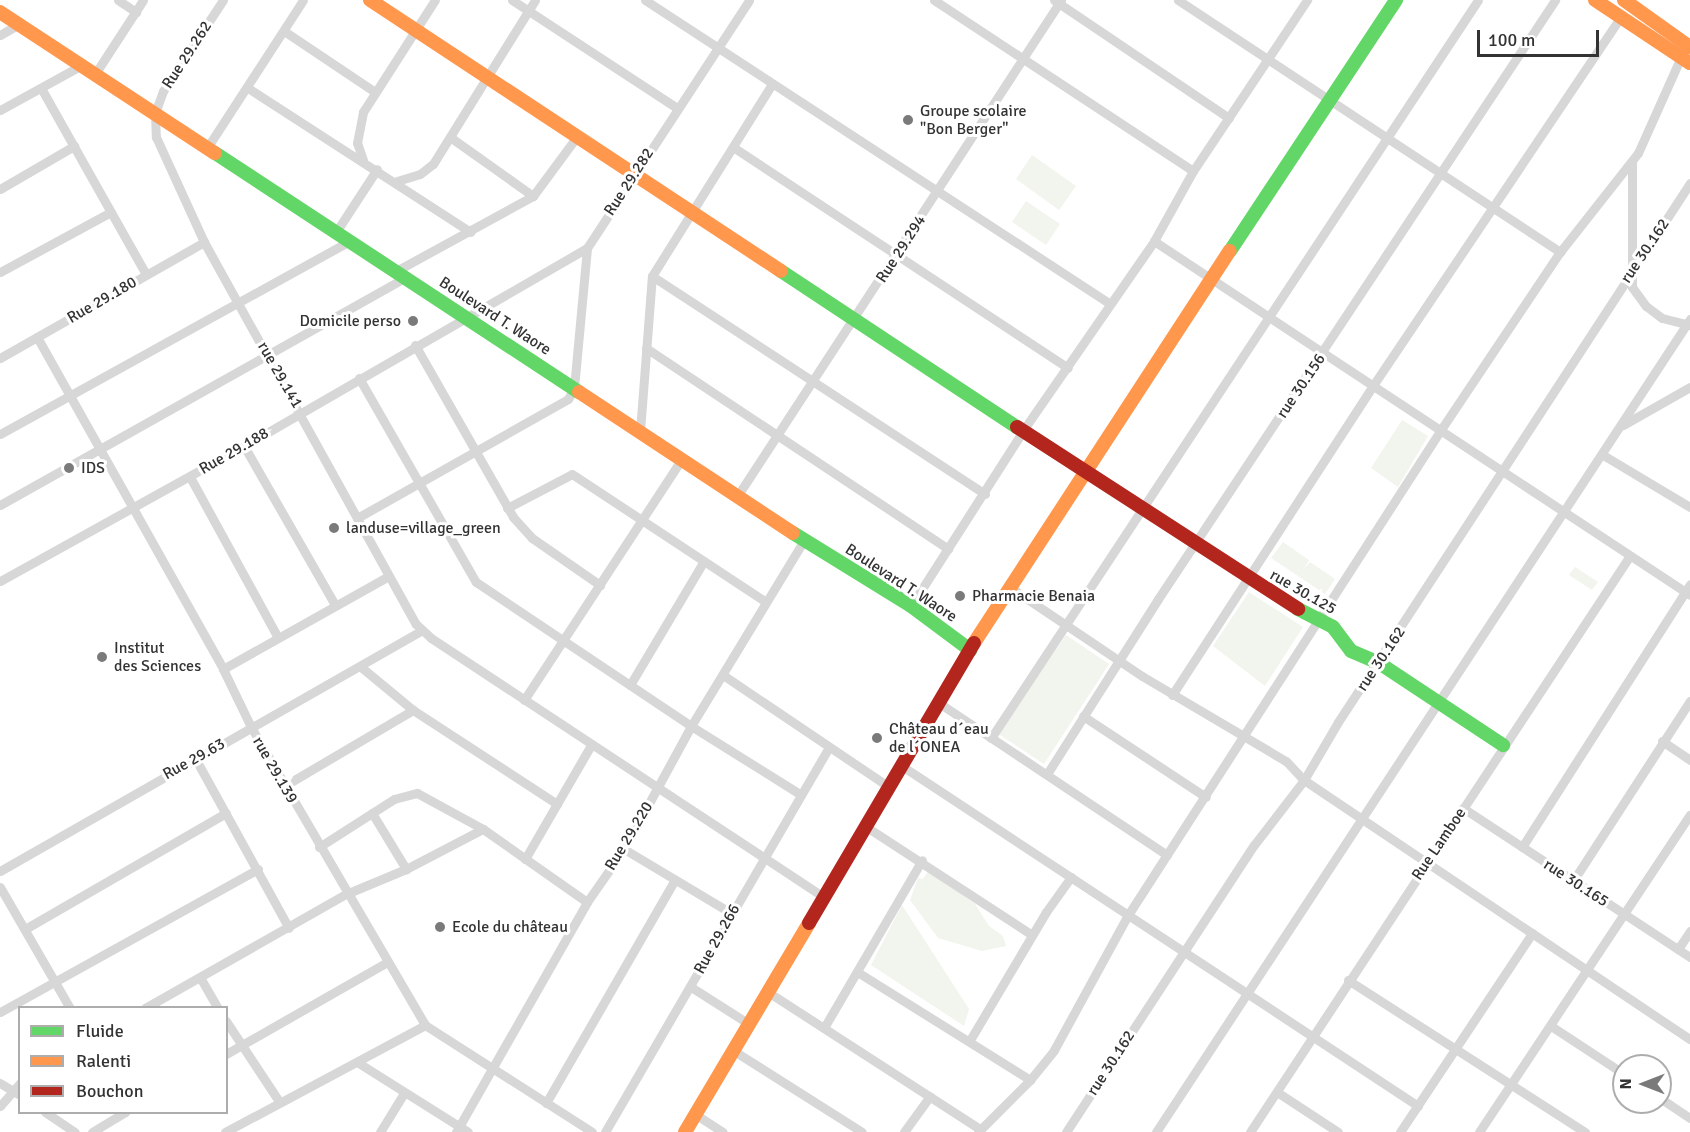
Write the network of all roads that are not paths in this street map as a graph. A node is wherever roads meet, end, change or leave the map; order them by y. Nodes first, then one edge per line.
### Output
1 (118, 0) edge
2 (143, 0) edge
3 (223, 0) edge
4 (303, 0) edge
5 (370, 0) edge
6 (435, 0) edge
7 (512, 0) edge
8 (535, 0) edge
9 (645, 0) edge
10 (749, 0) edge
11 (934, 0) edge
12 (1178, 0) edge
13 (1307, 0) edge
14 (1396, 0) edge
15 (1478, 0) edge
16 (1555, 0) edge
17 (1595, 0) edge
18 (1058, 1) edge
19 (1629, 1) edge
20 (530, 11) junction
21 (0, 12) edge
22 (136, 12) junction
23 (1621, 17) junction
24 (20, 24) junction
25 (284, 31) junction
26 (415, 31) junction
27 (0, 35) edge
28 (718, 47) junction
29 (1688, 50) edge
30 (1023, 60) junction
31 (1267, 60) junction
32 (82, 65) junction
33 (95, 74) junction
34 (489, 78) junction
35 (772, 84) junction
36 (41, 88) junction
37 (248, 88) junction
38 (375, 92) junction
39 (1330, 99) junction
40 (677, 108) junction
41 (0, 111) edge
42 (155, 113) junction
43 (1229, 118) junction
44 (578, 135) junction
45 (1388, 136) junction
46 (450, 137) junction
47 (74, 146) junction
48 (207, 147) junction
49 (733, 147) junction
50 (363, 160) junction
51 (1632, 162) junction
52 (377, 169) junction
53 (1193, 171) junction
54 (636, 172) junction
55 (1440, 173) junction
56 (397, 181) junction
57 (1690, 183) edge
58 (0, 189) edge
59 (936, 193) junction
60 (533, 196) junction
61 (1491, 209) junction
62 (691, 211) junction
63 (111, 212) junction
64 (336, 232) junction
65 (471, 232) junction
66 (350, 241) junction
67 (1154, 241) junction
68 (204, 242) junction
69 (587, 248) junction
70 (1560, 252) junction
71 (897, 254) junction
72 (0, 272) edge
73 (146, 274) junction
74 (401, 274) junction
75 (1629, 274) junction
76 (652, 276) junction
77 (1212, 277) junction
78 (237, 300) junction
79 (1109, 303) junction
80 (465, 316) junction
81 (1270, 317) junction
82 (855, 318) junction
83 (1689, 323) edge
84 (38, 338) junction
85 (415, 345) junction
86 (646, 348) junction
87 (1323, 353) junction
88 (268, 355) junction
89 (0, 358) edge
90 (1068, 368) junction
91 (359, 378) junction
92 (814, 381) junction
93 (1372, 387) junction
94 (1690, 387) edge
95 (574, 388) junction
96 (69, 394) junction
97 (301, 412) junction
98 (1621, 426) junction
99 (1024, 429) junction
100 (640, 431) junction
101 (1440, 431) junction
102 (0, 434) edge
103 (777, 434) junction
104 (244, 446) junction
105 (100, 450) junction
106 (474, 453) junction
107 (1603, 455) junction
108 (682, 459) junction
109 (1085, 469) junction
110 (1502, 472) junction
111 (190, 477) junction
112 (418, 483) junction
113 (985, 494) junction
114 (738, 495) junction
115 (0, 505) edge
116 (132, 507) junction
117 (1690, 507) edge
118 (507, 508) junction
119 (1143, 509) junction
120 (1562, 511) junction
121 (357, 518) junction
122 (643, 521) junction
123 (804, 540) junction
124 (1196, 543) junction
125 (948, 549) junction
126 (1629, 556) junction
127 (704, 561) junction
128 (388, 576) junction
129 (1250, 580) junction
130 (0, 581) edge
131 (600, 585) junction
132 (1011, 588) junction
133 (1688, 590) edge
134 (766, 602) junction
135 (335, 605) junction
136 (910, 606) junction
137 (1321, 620) junction
138 (1067, 627) junction
139 (421, 631) junction
140 (278, 638) junction
141 (563, 641) junction
142 (970, 650) junction
143 (1119, 660) junction
144 (1379, 663) junction
145 (361, 667) junction
146 (223, 669) junction
147 (723, 675) junction
148 (630, 685) junction
149 (1172, 695) junction
150 (524, 700) junction
151 (1690, 701) edge
152 (1435, 703) junction
153 (939, 704) junction
154 (413, 710) junction
155 (1083, 716) junction
156 (691, 726) junction
157 (251, 727) junction
158 (1245, 737) junction
159 (991, 738) junction
160 (1662, 741) junction
161 (591, 745) junction
162 (1503, 745) junction
163 (829, 747) junction
164 (195, 758) junction
165 (1690, 760) edge
166 (902, 766) junction
167 (1047, 774) junction
168 (1304, 780) junction
169 (284, 786) junction
170 (889, 787) junction
171 (658, 788) junction
172 (800, 794) junction
173 (1206, 797) junction
174 (557, 804) junction
175 (1462, 808) junction
176 (226, 813) junction
177 (372, 813) junction
178 (1690, 815) edge
179 (1362, 820) junction
180 (865, 826) junction
181 (483, 829) junction
182 (319, 847) junction
183 (1522, 847) junction
184 (624, 849) junction
185 (1167, 855) junction
186 (762, 858) junction
187 (525, 859) junction
188 (922, 860) junction
189 (1426, 863) junction
190 (258, 868) junction
191 (406, 869) junction
192 (0, 871) edge
193 (1071, 877) junction
194 (675, 880) junction
195 (1574, 881) junction
196 (0, 887) edge
197 (346, 894) junction
198 (824, 896) junction
199 (587, 902) junction
200 (731, 913) junction
201 (1128, 915) junction
202 (1625, 915) junction
203 (289, 928) junction
204 (25, 929) junction
205 (1690, 931) edge
206 (1532, 933) junction
207 (1032, 935) junction
208 (1185, 949) junction
209 (1678, 949) junction
210 (1690, 957) edge
211 (387, 962) junction
212 (859, 973) junction
213 (1588, 973) junction
214 (201, 979) junction
215 (1348, 980) junction
216 (55, 981) junction
217 (691, 987) junction
218 (1248, 991) junction
219 (768, 992) junction
220 (69, 1006) edge
221 (149, 1006) edge
222 (217, 1006) edge
223 (0, 1012) edge
224 (425, 1024) junction
225 (749, 1024) junction
226 (228, 1025) edge
227 (825, 1026) junction
228 (1551, 1026) junction
229 (1311, 1038) junction
230 (1690, 1039) edge
231 (970, 1040) junction
232 (241, 1046) junction
233 (1456, 1049) junction
234 (734, 1051) junction
235 (228, 1053) edge
236 (357, 1062) junction
237 (1612, 1066) edge
238 (492, 1069) junction
239 (1030, 1080) junction
240 (0, 1083) edge
241 (18, 1084) edge
242 (1512, 1084) junction
243 (10, 1089) junction
244 (1277, 1092) junction
245 (404, 1093) junction
246 (18, 1094) edge
247 (930, 1096) junction
248 (278, 1100) junction
249 (546, 1103) junction
250 (0, 1106) edge
251 (1418, 1106) junction
252 (1672, 1106) edge
253 (47, 1114) edge
254 (123, 1114) edge
255 (695, 1114) junction
256 (1690, 1118) edge
257 (461, 1130) edge
258 (979, 1130) edge
259 (75, 1132) edge
260 (92, 1132) edge
261 (225, 1132) edge
262 (380, 1132) edge
263 (592, 1132) edge
264 (605, 1132) edge
265 (685, 1132) edge
266 (723, 1132) edge
267 (862, 1132) edge
268 (904, 1132) edge
269 (1066, 1132) edge
270 (1156, 1132) edge
271 (1250, 1132) edge
272 (1338, 1132) edge
273 (1400, 1132) edge
274 (1479, 1132) edge
275 (1585, 1132) edge

1 - 22 street
2 - 22 street
3 - 42 street, Rue 29.262
4 - 25 street
5 - 26 street, rue 30.125
6 - 26 street
7 - 20 street
8 - 20 street
9 - 28 street
10 - 28 street, Rue 29.282
11 - 30 street
12 - 31 street
13 - 31 street
14 - 39 street
15 - 45 street
16 - 55 street, rue 30.156
17 - 23 street
18 - 30 street, Rue 29.294
18 - 43 street
19 - 29 street
20 - 34 street
20 - 40 street
21 - 24 street, Boulevard T. Waore
22 - 33 street
23 - 29 street
23 - 61 street
24 - 27 street
24 - 32 street, Boulevard T. Waore
25 - 37 street
25 - 38 street
26 - 34 street, rue 30.125
26 - 38 street
28 - 35 street
28 - 40 street, Rue 29.282
29 - 51 street
30 - 53 street
30 - 59 street, Rue 29.294
31 - 39 street
31 - 43 street
32 - 33 street, Boulevard T. Waore
32 - 36 street
33 - 42 street, Boulevard T. Waore
34 - 44 street, rue 30.125
34 - 46 street
35 - 49 street
35 - 59 street
36 - 41 street
36 - 47 street
37 - 48 street
37 - 50 street
38 - 50 street
39 - 45 street
39 - 77 street
40 - 54 street, Rue 29.282
42 - 48 street, Boulevard T. Waore
42 - 68 street, rue 29.141
43 - 53 street
44 - 54 street, rue 30.125
44 - 60 street
45 - 55 street
45 - 81 street
46 - 56 street
46 - 60 street
47 - 58 street
47 - 63 street
48 - 64 street, Boulevard T. Waore
49 - 62 street
49 - 71 street
50 - 52 street
51 - 70 street
51 - 75 street
52 - 56 street
52 - 64 street
53 - 67 street
54 - 62 street, rue 30.125
54 - 69 street, Rue 29.282
55 - 61 street
55 - 87 street, rue 30.156
56 - 65 street
57 - 75 street, rue 30.162
59 - 71 street, Rue 29.294
59 - 79 street
60 - 65 street
61 - 70 street
61 - 93 street
62 - 76 street
62 - 82 street, rue 30.125
63 - 72 street
63 - 73 street
64 - 66 street, Boulevard T. Waore
65 - 74 street
66 - 74 street, Boulevard T. Waore
66 - 78 street
67 - 77 street
67 - 79 street
68 - 73 street, Rue 29.180
68 - 78 street, rue 29.141
69 - 80 street, Rue 29.188
69 - 95 street, Rue 29.282
70 - 101 street
71 - 82 street, Rue 29.294
71 - 90 street
73 - 84 street, Rue 29.180
74 - 80 street, Boulevard T. Waore
74 - 88 street
75 - 83 street
75 - 110 street, rue 30.162
76 - 86 street
76 - 92 street
77 - 81 street
77 - 109 street
78 - 88 street, rue 29.141
78 - 96 street
79 - 90 street
80 - 85 street, Rue 29.188
80 - 95 street, Boulevard T. Waore
81 - 87 street
81 - 119 street
82 - 92 street, Rue 29.294
82 - 99 street, rue 30.125
83 - 98 street
84 - 89 street, Rue 29.180
84 - 96 street, rue 29.139
85 - 91 street, Rue 29.188
85 - 106 street
86 - 100 street
86 - 103 street
87 - 93 street
87 - 124 street, rue 30.156
88 - 97 street, rue 29.141
88 - 105 street
90 - 99 street
91 - 97 street, Rue 29.188
91 - 112 street
92 - 103 street, Rue 29.294
92 - 113 street
93 - 101 street
93 - 129 street
94 - 98 street
95 - 100 street, Boulevard T. Waore
95 - 106 street
96 - 102 street
96 - 105 street, rue 29.139
97 - 104 street, Rue 29.188
97 - 121 street, rue 29.141
98 - 107 street
99 - 109 street, rue 30.125
99 - 113 street
100 - 108 street, Boulevard T. Waore
101 - 110 street
101 - 137 street
103 - 114 street, Rue 29.294
103 - 125 street
104 - 111 street, Rue 29.188
104 - 135 street
105 - 115 street
105 - 116 street, rue 29.139
106 - 112 street
106 - 118 street
107 - 117 street
107 - 120 street
108 - 114 street, Boulevard T. Waore
108 - 122 street
109 - 119 street, rue 30.125
109 - 132 street
110 - 120 street
110 - 144 street, rue 30.162
111 - 116 street, Rue 29.188
111 - 140 street
112 - 121 street
112 - 141 street
113 - 125 street
114 - 123 street, Boulevard T. Waore
116 - 130 street, Rue 29.188
116 - 146 street, rue 29.139
118 - 122 street
118 - 131 street
119 - 124 street, rue 30.125
119 - 138 street
120 - 126 street
120 - 152 street
121 - 128 street, rue 29.141
122 - 127 street
122 - 131 street
123 - 134 street, Rue 29.220
123 - 136 street, Boulevard T. Waore
124 - 129 street, rue 30.125
124 - 143 street, rue 30.156
125 - 136 street
126 - 133 street
126 - 162 street, Rue Lamboe
127 - 134 street
127 - 148 street
128 - 135 street
128 - 139 street, rue 29.141
129 - 137 street, rue 30.125
129 - 149 street
131 - 141 street
132 - 138 street
132 - 142 street
133 - 183 street
134 - 147 street, Rue 29.220
135 - 140 street
136 - 142 street, Boulevard T. Waore
137 - 144 street, rue 30.125
137 - 158 street
138 - 143 street
138 - 159 street
139 - 145 street, Rue 29.63
139 - 150 street
140 - 146 street
141 - 148 street
141 - 150 street
142 - 153 street
143 - 149 street
143 - 155 street, rue 30.156
144 - 152 street, rue 30.125
144 - 168 street, rue 30.162
145 - 154 street
145 - 157 street, Rue 29.63
146 - 157 street, rue 29.139
147 - 156 street, Rue 29.220
147 - 163 street
148 - 156 street
149 - 158 street
150 - 161 street
151 - 160 street
152 - 162 street, rue 30.125
152 - 179 street
153 - 159 street
153 - 166 street
154 - 169 street
154 - 174 street
155 - 167 street, rue 30.156
155 - 173 street
156 - 171 street, Rue 29.220
156 - 172 street
157 - 164 street, Rue 29.63
157 - 169 street, rue 29.139
158 - 168 street
158 - 173 street
159 - 167 street
160 - 165 street
160 - 195 street
161 - 171 street
161 - 174 street
162 - 175 street, Rue Lamboe
163 - 170 street
163 - 172 street, Rue 29.266
164 - 176 street
164 - 192 street, Rue 29.63
166 - 170 street
166 - 193 street
167 - 185 street
168 - 179 street
168 - 208 street, rue 30.162
169 - 182 street, rue 29.139
170 - 180 street
171 - 184 street, Rue 29.220
171 - 186 street
172 - 186 street, Rue 29.266
173 - 185 street
174 - 187 street
175 - 183 street, rue 30.165
175 - 189 street, Rue Lamboe
176 - 190 street
176 - 204 street
177 - 181 street
177 - 182 street
177 - 191 street
178 - 202 street
179 - 189 street
179 - 218 street
180 - 188 street
180 - 198 street
181 - 187 street
181 - 191 street
182 - 197 street, rue 29.139
183 - 195 street, rue 30.165
184 - 194 street
184 - 199 street, Rue 29.220
185 - 201 street
186 - 198 street
186 - 200 street, Rue 29.266
187 - 199 street
188 - 207 street
188 - 212 street
189 - 206 street
189 - 215 street, Rue Lamboe
190 - 203 street
190 - 216 street
191 - 197 street
193 - 201 street
193 - 207 street
194 - 200 street
194 - 249 street
195 - 202 street, rue 30.165
196 - 204 street
197 - 203 street
197 - 211 street, rue 29.139
198 - 219 street
199 - 238 street, Rue 29.220
200 - 217 street, Rue 29.266
201 - 208 street
201 - 239 street
202 - 209 street, rue 30.165
202 - 213 street
203 - 214 street
204 - 216 street
205 - 209 street
206 - 213 street
206 - 233 street
207 - 231 street
208 - 218 street
208 - 269 street, rue 30.162
209 - 210 street, rue 30.165
211 - 224 street, rue 29.139
211 - 232 street
212 - 227 street
212 - 231 street
213 - 228 street
213 - 230 street
214 - 221 street
214 - 222 street
215 - 229 street, Rue Lamboe
215 - 233 street
216 - 220 street
216 - 223 street
217 - 225 street
217 - 264 street, Rue 29.266
218 - 229 street
218 - 270 street
219 - 225 street
219 - 227 street
224 - 236 street
224 - 238 street, rue 29.139
225 - 234 street
226 - 232 street
227 - 247 street
228 - 237 street
228 - 242 street
229 - 244 street, Rue Lamboe
229 - 251 street
231 - 239 street
232 - 235 street
232 - 248 street
233 - 242 street
233 - 251 street
234 - 255 street
234 - 267 street
236 - 245 street
236 - 248 street
238 - 249 street, rue 29.139
238 - 257 street, Rue 29.220
239 - 258 street
240 - 243 street
241 - 243 street
242 - 274 street
242 - 275 street
243 - 246 street
243 - 250 street
244 - 271 street, Rue Lamboe
244 - 272 street
245 - 257 street
245 - 262 street
247 - 258 street
247 - 268 street
248 - 261 street
249 - 263 street, rue 29.139
251 - 273 street
252 - 256 street
253 - 259 street
254 - 260 street
255 - 265 street
255 - 266 street

